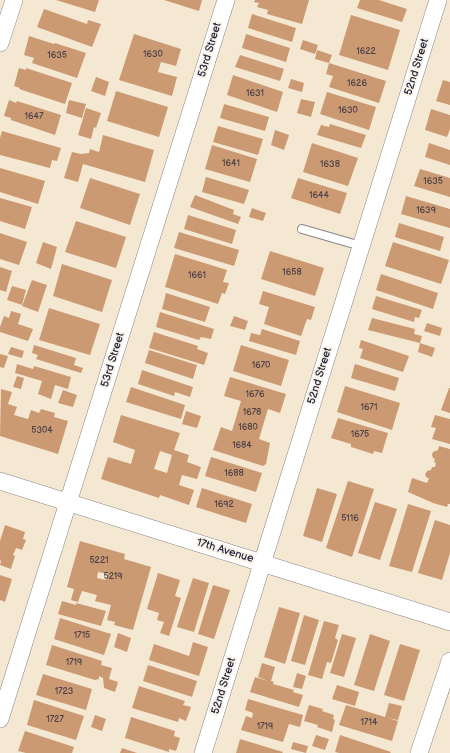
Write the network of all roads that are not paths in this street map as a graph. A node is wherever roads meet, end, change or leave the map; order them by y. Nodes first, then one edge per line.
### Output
1 (14, 0) edge
2 (226, 0) edge
3 (438, 0) edge
4 (0, 43) edge
5 (302, 229) dead end
6 (361, 246) junction
7 (0, 481) edge
8 (68, 502) junction
9 (262, 563) junction
10 (450, 622) edge
11 (450, 661) edge
12 (0, 719) edge
13 (203, 753) edge
14 (419, 753) edge

1 - 4 street
2 - 8 street, 53rd Street
3 - 6 street, 52nd Street
5 - 6 lane
6 - 9 street, 52nd Street
7 - 8 street, 17th Avenue
8 - 9 street, 17th Avenue
8 - 12 street, 53rd Street
9 - 10 street, 17th Avenue
9 - 13 street, 52nd Street
11 - 14 street

